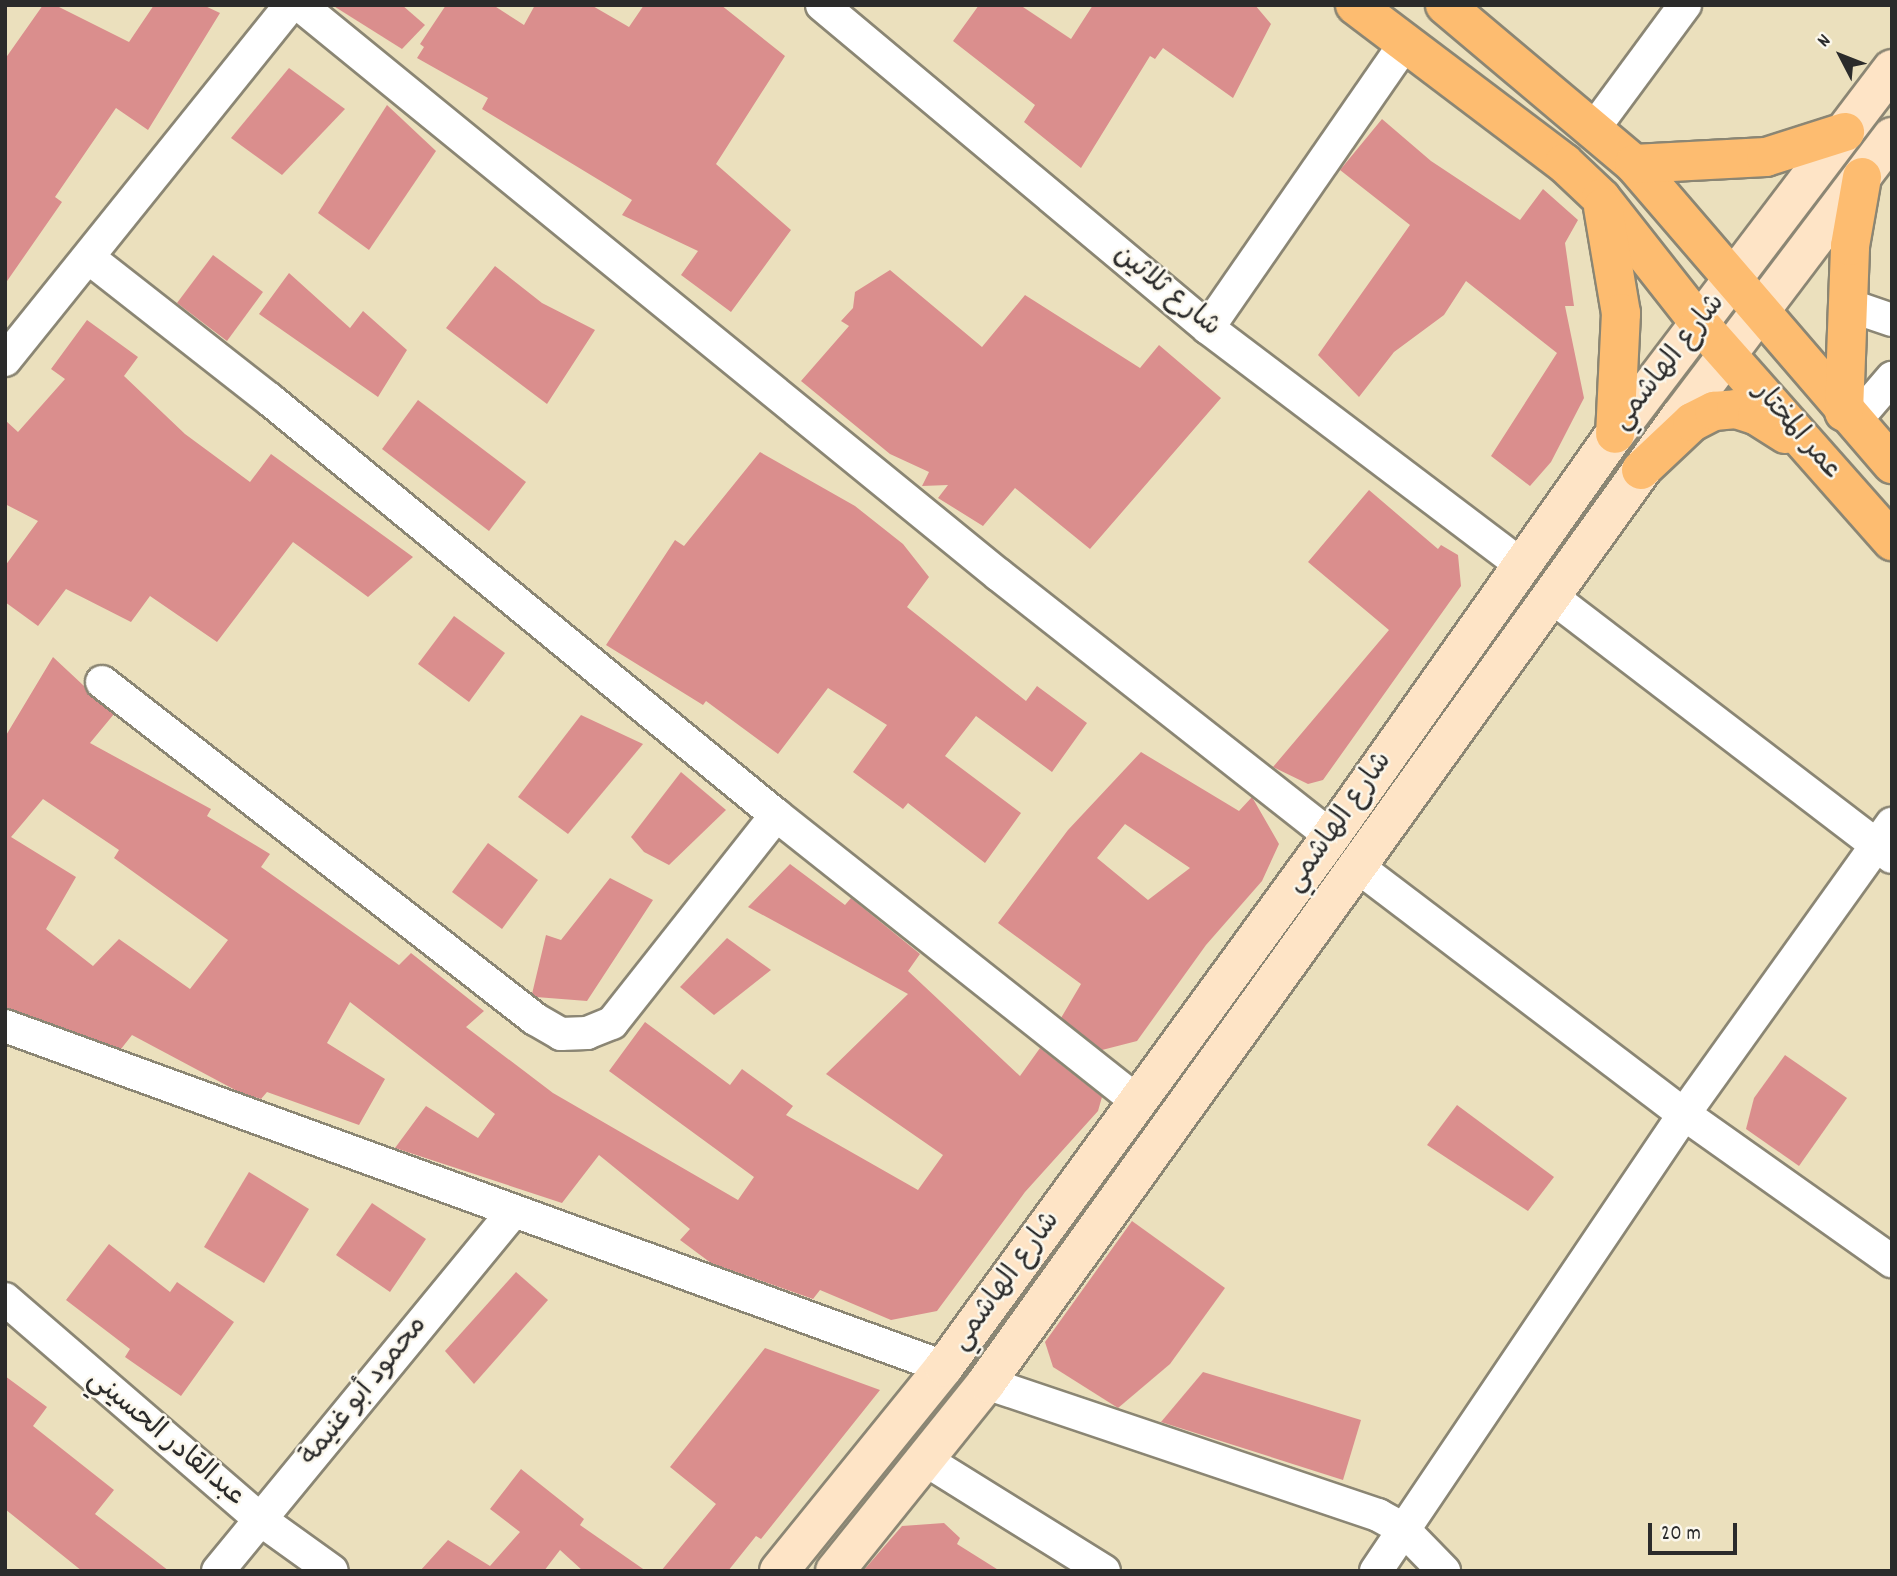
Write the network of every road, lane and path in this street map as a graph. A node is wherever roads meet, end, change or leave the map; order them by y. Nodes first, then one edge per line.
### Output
1 (289, 5) edge
2 (300, 5) edge
3 (821, 5) edge
4 (1355, 5) edge
5 (1445, 5) edge
6 (1685, 5) edge
7 (1405, 44) junction
8 (1892, 69) edge
9 (1595, 127) junction
10 (1845, 132) junction
11 (1892, 137) edge
12 (1634, 164) junction
13 (1862, 177) junction
14 (1601, 198) junction
15 (89, 258) junction
16 (1733, 281) junction
17 (1849, 305) junction
18 (1761, 313) junction
19 (1892, 320) edge
20 (1700, 324) junction
21 (1208, 328) junction
22 (1728, 356) junction
23 (5, 360) edge
24 (1892, 378) edge
25 (1849, 416) junction
26 (1615, 434) junction
27 (1811, 450) junction
28 (1892, 464) edge
29 (1642, 470) junction
30 (1892, 541) edge
31 (1521, 565) junction
32 (1552, 597) junction
33 (102, 682) dead end
34 (776, 816) junction
35 (1331, 836) junction
36 (1887, 842) edge
37 (1358, 867) junction
38 (5, 1026) edge
39 (1138, 1102) junction
40 (1684, 1114) junction
41 (512, 1213) junction
42 (1892, 1261) edge
43 (8, 1308) edge
44 (944, 1367) junction
45 (986, 1382) junction
46 (924, 1459) junction
47 (261, 1520) junction
48 (1403, 1528) junction
49 (218, 1571) edge
50 (332, 1571) edge
51 (779, 1571) edge
52 (835, 1571) edge
53 (1104, 1571) edge
54 (1376, 1571) edge
55 (1444, 1571) edge

1 - 15 street
2 - 35 street
3 - 21 street, شارع ثلاثين
4 - 7 main road, عمر المختار
5 - 9 main road, عمر المختار
6 - 9 street
7 - 14 main road, عمر المختار
7 - 21 street
8 - 10 main road, شارع الهاشمي
9 - 12 main road, عمر المختار
10 - 12 main road
10 - 16 main road, شارع الهاشمي
11 - 13 main road, شارع الهاشمي
12 - 16 main road, عمر المختار
13 - 17 main road
13 - 18 main road, شارع الهاشمي
14 - 20 main road, عمر المختار
14 - 26 main road
15 - 23 street
15 - 34 street
16 - 18 main road, عمر المختار
16 - 20 main road, شارع الهاشمي
17 - 19 street
17 - 25 main road
18 - 22 main road, شارع الهاشمي
18 - 25 main road, عمر المختار
20 - 22 main road, عمر المختار
20 - 26 main road, شارع الهاشمي
21 - 31 street, شارع ثلاثين
22 - 27 main road, عمر المختار
22 - 29 main road, شارع الهاشمي
24 - 25 street
25 - 28 main road, عمر المختار
26 - 31 main road, شارع الهاشمي
27 - 29 main road
27 - 30 main road, عمر المختار
29 - 32 main road, شارع الهاشمي
31 - 35 main road, شارع الهاشمي
32 - 36 street
32 - 37 main road, شارع الهاشمي
33 - 34 street
34 - 39 street
35 - 39 main road, شارع الهاشمي
36 - 40 street
37 - 40 street
37 - 45 main road, شارع الهاشمي
38 - 41 street
39 - 44 main road, شارع الهاشمي
40 - 42 street
40 - 48 street
41 - 44 street
41 - 47 street, محمود أبو غنيمة
43 - 47 street, عبدالقادر الحسيني
44 - 45 main road
44 - 51 main road, شارع الهاشمي
45 - 46 main road, شارع الهاشمي
45 - 48 street
46 - 52 main road, شارع الهاشمي
46 - 53 street
47 - 49 street, محمود أبو غنيمة
47 - 50 street, عبدالقادر الحسيني
48 - 54 street
48 - 55 street

